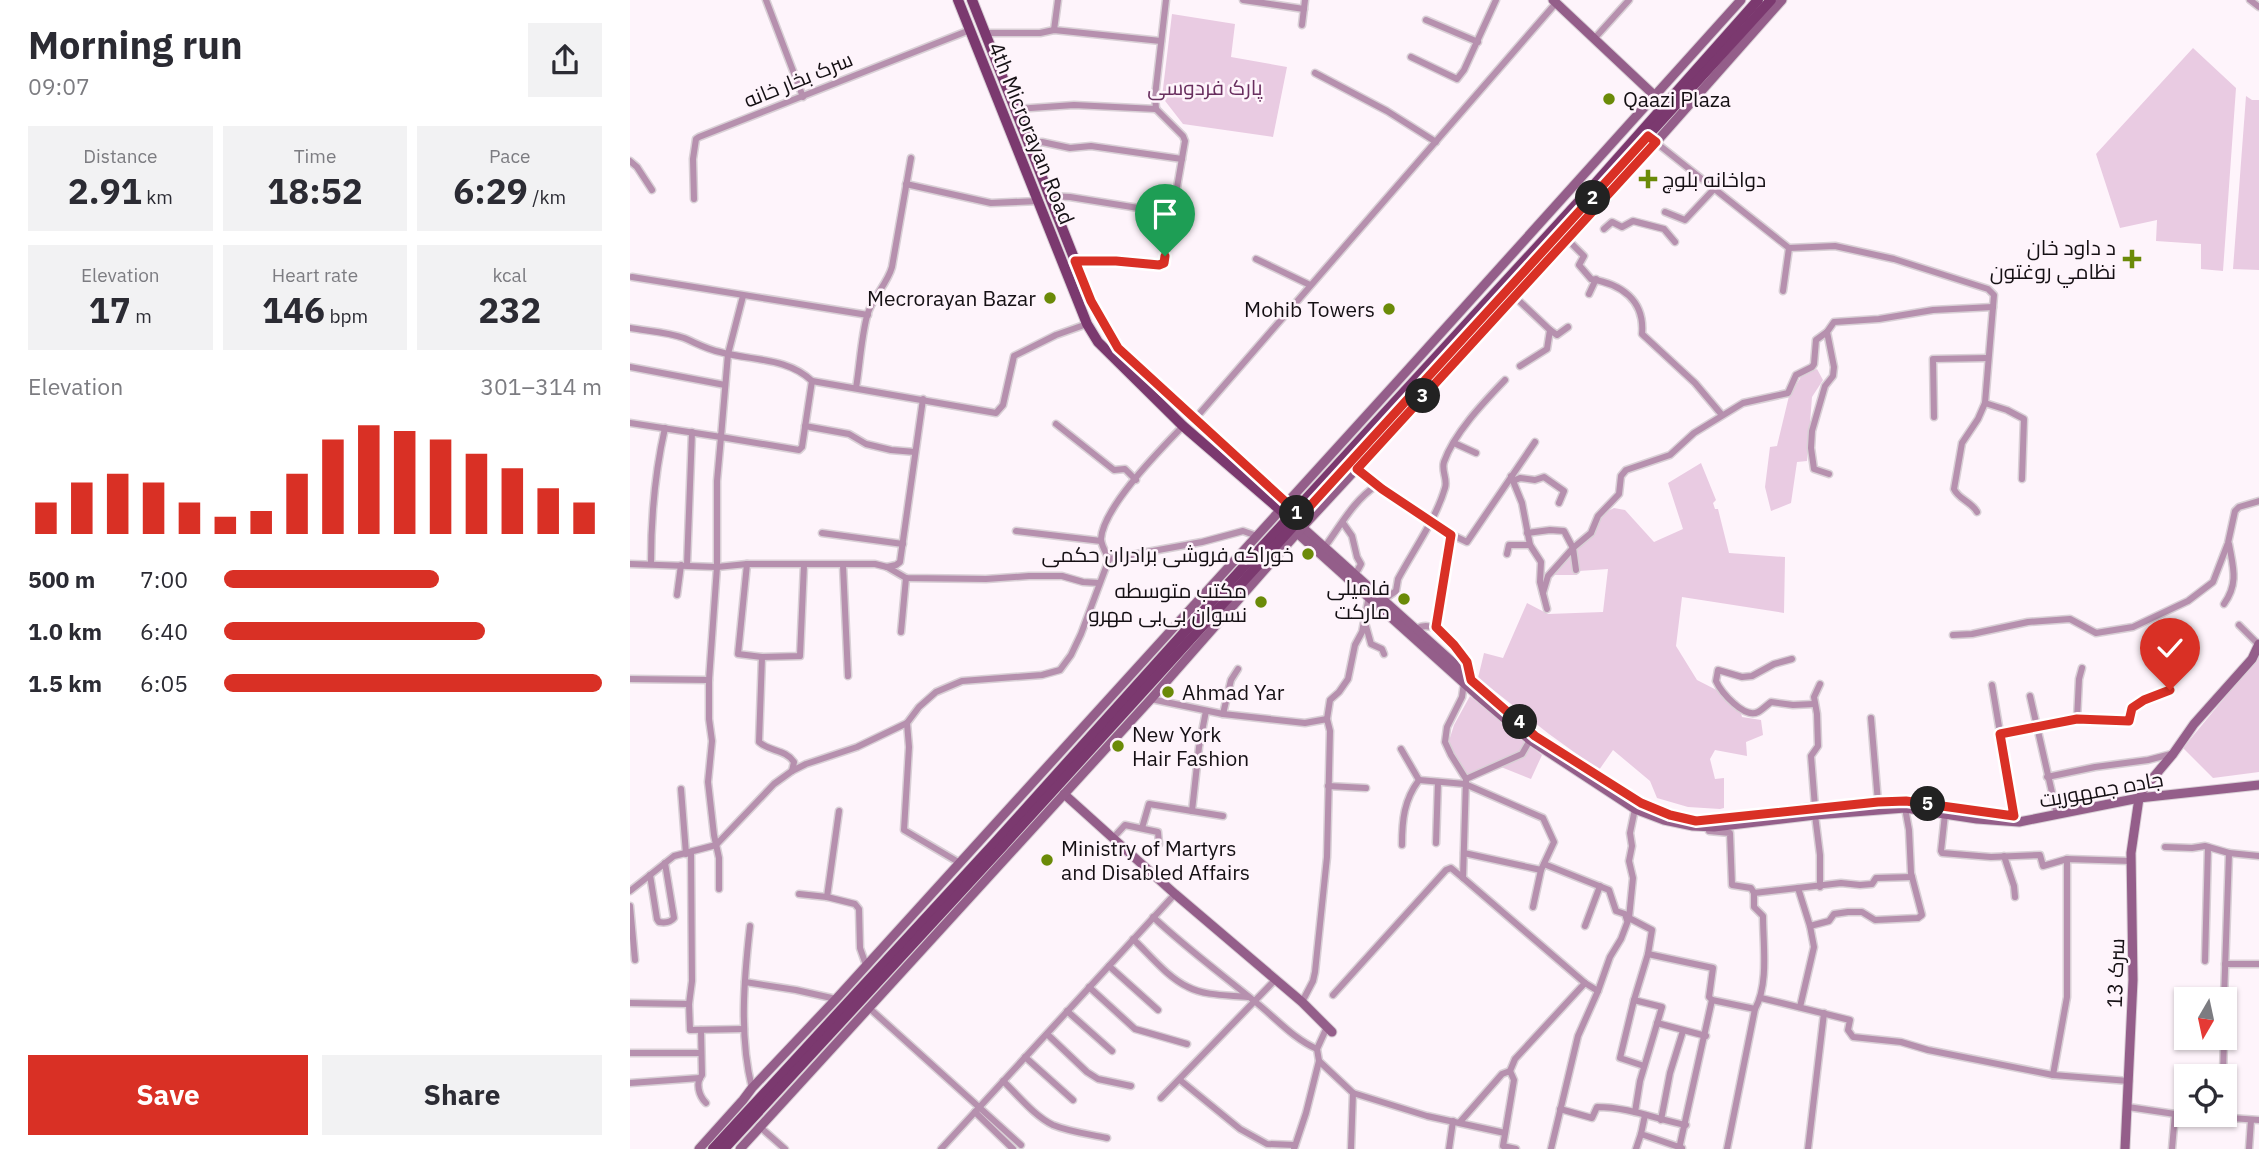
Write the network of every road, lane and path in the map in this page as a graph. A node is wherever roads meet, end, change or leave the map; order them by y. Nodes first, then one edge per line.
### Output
1 (766, 0) edge
2 (958, 0) edge
3 (972, 0) edge
4 (1058, 0) edge
5 (1166, 0) edge
6 (1243, 0) edge
7 (1305, 0) edge
8 (1496, 0) edge
9 (1629, 0) edge
10 (1741, 0) edge
11 (1758, 0) edge
12 (1771, 0) edge
13 (1782, 0) edge
14 (2250, 0) edge
15 (1555, 1) edge
16 (2259, 7) edge
17 (1304, 9) junction
18 (1426, 20) dead end
19 (1302, 25) dead end
20 (970, 30) junction
21 (1054, 30) junction
22 (984, 33) junction
23 (1594, 39) junction
24 (1161, 41) junction
25 (1478, 42) junction
26 (1411, 57) dead end
27 (1315, 73) dead end
28 (1655, 96) junction
29 (803, 97) junction
30 (1016, 109) junction
31 (1156, 109) junction
32 (1652, 139) junction
33 (1436, 142) junction
34 (1029, 143) junction
35 (911, 158) dead end
36 (1182, 159) junction
37 (630, 161) edge
38 (906, 184) junction
39 (1715, 188) junction
40 (652, 190) dead end
41 (1049, 193) junction
42 (1037, 197) junction
43 (694, 199) dead end
44 (1157, 211) dead end
45 (1665, 212) dead end
46 (1676, 217) junction
47 (1604, 229) dead end
48 (1664, 229) junction
49 (1568, 240) junction
50 (1675, 242) dead end
51 (1789, 248) junction
52 (1256, 259) dead end
53 (1075, 261) junction
54 (632, 277) dead end
55 (1596, 279) junction
56 (1310, 285) junction
57 (1783, 291) dead end
58 (1589, 294) dead end
59 (743, 296) junction
60 (1515, 297) junction
61 (1993, 307) junction
62 (867, 315) junction
63 (1087, 324) junction
64 (1568, 327) dead end
65 (630, 328) edge
66 (1550, 330) junction
67 (1827, 332) junction
68 (728, 354) junction
69 (1988, 358) junction
70 (1520, 366) dead end
71 (630, 367) edge
72 (1142, 378) junction
73 (1505, 380) dead end
74 (812, 381) junction
75 (725, 385) junction
76 (856, 388) junction
77 (923, 399) junction
78 (1984, 403) junction
79 (1722, 415) junction
80 (1934, 417) dead end
81 (1194, 420) junction
82 (630, 423) edge
83 (1056, 424) dead end
84 (1183, 425) junction
85 (805, 426) junction
86 (665, 428) junction
87 (692, 432) junction
88 (721, 437) junction
89 (1535, 442) dead end
90 (1454, 443) junction
91 (915, 452) junction
92 (1476, 453) dead end
93 (1357, 469) junction
94 (1829, 474) dead end
95 (1512, 478) junction
96 (2022, 479) dead end
97 (1136, 480) junction
98 (1377, 485) junction
99 (2259, 502) edge
100 (1559, 503) dead end
101 (1977, 512) dead end
102 (1293, 517) junction
103 (1430, 520) junction
104 (1343, 523) junction
105 (1016, 531) dead end
106 (822, 533) dead end
107 (1527, 533) junction
108 (1451, 535) junction
109 (1256, 536) junction
110 (1101, 541) junction
111 (2228, 542) junction
112 (903, 544) junction
113 (1530, 545) junction
114 (1324, 548) junction
115 (1573, 548) junction
116 (1507, 554) dead end
117 (1109, 559) junction
118 (651, 563) junction
119 (630, 564) edge
120 (684, 565) junction
121 (747, 565) junction
122 (804, 565) junction
123 (842, 565) junction
124 (717, 567) junction
125 (887, 567) junction
126 (1576, 570) dead end
127 (1355, 575) junction
128 (906, 578) junction
129 (1099, 583) junction
130 (1543, 593) junction
131 (677, 595) dead end
132 (1369, 596) junction
133 (1383, 600) junction
134 (2224, 604) dead end
135 (1547, 609) dead end
136 (1364, 616) junction
137 (2239, 625) dead end
138 (1436, 627) junction
139 (1416, 629) junction
140 (901, 632) dead end
141 (1952, 635) dead end
142 (2259, 645) edge
143 (1384, 654) dead end
144 (762, 657) junction
145 (1792, 659) dead end
146 (2082, 668) dead end
147 (1238, 669) dead end
148 (848, 676) dead end
149 (630, 679) edge
150 (709, 680) junction
151 (1468, 681) junction
152 (1820, 684) dead end
153 (1992, 685) dead end
154 (2170, 690) dead end
155 (2030, 696) dead end
156 (1151, 699) junction
157 (1814, 704) junction
158 (1206, 711) junction
159 (1223, 714) junction
160 (1871, 718) dead end
161 (1327, 719) junction
162 (2077, 719) junction
163 (906, 723) junction
164 (2036, 726) junction
165 (2000, 734) junction
166 (1531, 740) junction
167 (1401, 749) dead end
168 (2173, 754) junction
169 (792, 771) junction
170 (2048, 777) junction
171 (2259, 779) edge
172 (1419, 780) junction
173 (1438, 782) junction
174 (1466, 782) junction
175 (2259, 785) edge
176 (1328, 786) junction
177 (1366, 788) dead end
178 (681, 789) dead end
179 (1064, 794) junction
180 (2140, 795) junction
181 (1878, 802) junction
182 (1905, 808) junction
183 (1635, 809) junction
184 (839, 811) dead end
185 (1192, 811) junction
186 (1815, 811) junction
187 (2057, 811) junction
188 (1945, 814) junction
189 (1223, 816) dead end
190 (2014, 816) junction
191 (1701, 826) junction
192 (1142, 828) junction
193 (1113, 838) junction
194 (1159, 844) dead end
195 (1436, 844) dead end
196 (716, 845) junction
197 (1402, 845) dead end
198 (2165, 846) dead end
199 (2208, 847) junction
200 (689, 853) junction
201 (1464, 853) junction
202 (2229, 853) junction
203 (2004, 856) junction
204 (2259, 856) edge
205 (2067, 859) junction
206 (2131, 860) junction
207 (665, 863) junction
208 (960, 863) junction
209 (1542, 867) junction
210 (650, 875) junction
211 (1912, 877) junction
212 (1463, 878) junction
213 (1600, 886) junction
214 (1820, 887) junction
215 (1798, 888) junction
216 (719, 889) dead end
217 (630, 891) edge
218 (1754, 893) junction
219 (799, 894) dead end
220 (1175, 894) junction
221 (827, 897) junction
222 (2015, 897) dead end
223 (630, 906) edge
224 (1532, 907) dead end
225 (1153, 917) junction
226 (1628, 920) junction
227 (750, 926) dead end
228 (1585, 926) dead end
229 (1810, 926) junction
230 (1133, 939) junction
231 (1648, 954) junction
232 (635, 960) dead end
233 (2205, 961) dead end
234 (2225, 964) junction
235 (2259, 964) edge
236 (866, 965) junction
237 (1109, 966) junction
238 (1276, 979) junction
239 (745, 982) junction
240 (1585, 983) junction
241 (1089, 987) junction
242 (2224, 987) edge
243 (1598, 991) junction
244 (1333, 995) dead end
245 (835, 999) junction
246 (1252, 999) junction
247 (1761, 999) junction
248 (1634, 1000) junction
249 (1712, 1000) junction
250 (1302, 1002) junction
251 (630, 1003) edge
252 (689, 1004) junction
253 (868, 1007) junction
254 (1800, 1007) junction
255 (1755, 1009) junction
256 (1158, 1010) dead end
257 (1067, 1011) junction
258 (1824, 1013) junction
259 (1657, 1023) junction
260 (1330, 1029) joint
261 (701, 1030) junction
262 (744, 1030) junction
263 (1684, 1031) junction
264 (1047, 1034) junction
265 (1706, 1036) junction
266 (1187, 1044) dead end
267 (1317, 1049) junction
268 (1112, 1051) dead end
269 (630, 1053) edge
270 (701, 1053) junction
271 (1025, 1057) junction
272 (1319, 1061) junction
273 (1644, 1066) junction
274 (1510, 1071) junction
275 (2053, 1075) junction
276 (699, 1078) junction
277 (1180, 1080) junction
278 (1003, 1081) junction
279 (2129, 1081) junction
280 (630, 1083) edge
281 (1131, 1086) dead end
282 (751, 1088) junction
283 (1353, 1093) junction
284 (1161, 1098) dead end
285 (1073, 1100) dead end
286 (706, 1103) dead end
287 (2128, 1107) junction
288 (1560, 1109) junction
289 (977, 1110) junction
290 (1635, 1112) junction
291 (2259, 1113) edge
292 (2174, 1114) edge
293 (1645, 1115) junction
294 (2237, 1118) edge
295 (1661, 1120) junction
296 (2256, 1120) edge
297 (1457, 1122) junction
298 (1686, 1125) junction
299 (760, 1126) junction
300 (2174, 1126) edge
301 (1505, 1133) junction
302 (1641, 1134) junction
303 (1107, 1138) dead end
304 (1021, 1145) dead end
305 (1294, 1147) edge
306 (1502, 1148) edge
307 (699, 1149) edge
308 (713, 1149) edge
309 (724, 1149) edge
310 (740, 1149) edge
311 (785, 1149) edge
312 (942, 1149) edge
313 (1013, 1149) edge
314 (1351, 1149) edge
315 (1449, 1149) edge
316 (1516, 1149) edge
317 (1551, 1149) edge
318 (1636, 1149) edge
319 (1681, 1149) edge
320 (1727, 1149) edge
321 (1808, 1149) edge
322 (2125, 1149) edge
323 (2172, 1149) edge
324 (2249, 1149) edge

1 - 29 street
2 - 20 main road, 4th Microrayan Road
3 - 22 main road, 4th Microrayan Road
4 - 21 street
5 - 24 street
6 - 17 street
7 - 17 street
8 - 25 street
9 - 23 street
10 - 28 main road
11 - 102 main road
12 - 32 main road
13 - 32 main road
14 - 16 street
15 - 23 main road
15 - 33 street
17 - 19 street
18 - 25 street
20 - 29 street, سرک بخار خانه
20 - 42 main road, 4th Microrayan Road
21 - 22 street
21 - 24 street
22 - 30 main road, 4th Microrayan Road
23 - 28 main road
24 - 31 street
25 - 26 street
27 - 33 street
28 - 102 main road
29 - 43 street, سرک بخار خانه
30 - 31 street
30 - 34 main road, 4th Microrayan Road
31 - 36 street
32 - 39 street
32 - 49 main road
32 - 102 main road
33 - 56 street
34 - 36 street
34 - 41 main road, 4th Microrayan Road
35 - 38 street
36 - 53 street
37 - 40 street
38 - 42 street
38 - 62 street
39 - 46 street
39 - 51 street
41 - 42 main road
41 - 44 street
41 - 53 main road, 4th Microrayan Road
42 - 63 main road, 4th Microrayan Road
45 - 46 street
46 - 48 street
47 - 48 street
48 - 50 street
49 - 55 street
49 - 60 main road
51 - 57 street
51 - 61 street
52 - 56 street
53 - 72 main road, 4th Microrayan Road
54 - 59 street
55 - 58 street
55 - 79 street
56 - 81 street
59 - 62 street
59 - 68 street
60 - 66 street
60 - 93 main road
61 - 67 street
61 - 69 street
62 - 76 street
63 - 72 main road, 4th Microrayan Road
63 - 77 street
64 - 66 street
65 - 68 street
66 - 70 street
67 - 79 street
67 - 94 street
68 - 74 street
68 - 75 street
69 - 78 street
69 - 80 street
71 - 75 street
72 - 81 main road, 4th Microrayan Road
72 - 84 main road, 4th Microrayan Road
73 - 90 street
74 - 76 street
74 - 85 street
75 - 88 street
76 - 77 street
77 - 91 street
78 - 96 street
78 - 101 street
79 - 115 street
81 - 102 main road, 4th Microrayan Road
82 - 86 street
83 - 97 street
84 - 97 street
84 - 102 main road, 4th Microrayan Road
85 - 88 street
85 - 91 street
86 - 87 street
86 - 118 street
87 - 88 street
87 - 120 street
88 - 124 street
89 - 95 street
90 - 92 street
90 - 103 street
91 - 112 street
93 - 98 street
93 - 102 main road
95 - 100 street
95 - 107 street
95 - 108 street
97 - 110 street
98 - 103 street
98 - 104 street
99 - 111 street
102 - 109 main road
102 - 114 main road, جاده جمهوریت
102 - 132 main road, جاده جمهوریت
102 - 156 main road
102 - 308 main road
102 - 309 main road
103 - 108 street
103 - 133 street
104 - 114 street
104 - 127 street
105 - 110 street
106 - 112 street
107 - 113 street
107 - 115 street
108 - 138 street
109 - 117 street
109 - 208 main road
110 - 117 street
111 - 134 street
111 - 141 street
112 - 125 street
113 - 116 street
113 - 130 street
114 - 127 main road, جاده جمهوریت
115 - 126 street
115 - 130 street
117 - 129 street
118 - 119 street
118 - 120 street
120 - 124 street
120 - 131 street
121 - 122 street
121 - 124 street
121 - 144 street
122 - 123 street
122 - 144 street
123 - 125 street
123 - 148 street
124 - 150 street
125 - 128 street
127 - 133 main road, جاده جمهوریت
128 - 129 street
128 - 140 street
129 - 163 street
130 - 135 street
132 - 136 street
132 - 151 main road, جاده جمهوریت
133 - 139 main road, جاده جمهوریت
136 - 143 street
136 - 161 street
137 - 142 street
138 - 139 street
138 - 151 street
139 - 151 main road, جاده جمهوریت
142 - 168 main road
144 - 169 street
145 - 157 street
146 - 162 street
147 - 159 street
149 - 150 street
150 - 196 street
151 - 166 main road, جاده جمهوریت
151 - 174 street
151 - 186 main road, جاده جمهوریت
152 - 157 street
153 - 165 street
154 - 162 street
155 - 164 street
156 - 158 street
156 - 179 main road
157 - 186 street
158 - 159 street
158 - 185 street
159 - 161 street
160 - 181 street
161 - 176 street
162 - 164 street
163 - 169 street
163 - 208 street
164 - 165 street
164 - 170 street
165 - 190 street
166 - 174 street
166 - 183 main road, جاده جمهوریت
167 - 172 street
168 - 170 street
168 - 180 main road
169 - 196 street
170 - 187 street
171 - 180 main road, جاده جمهوریت
172 - 173 street
172 - 197 street
173 - 174 street
173 - 195 street
174 - 201 street
174 - 209 street
175 - 180 main road, جاده جمهوریت
176 - 177 street
176 - 250 street
178 - 200 street
179 - 193 main road
179 - 253 main road
180 - 187 main road, جاده جمهوریت
180 - 206 main road, سرک 13
181 - 186 main road, جاده جمهوریت
181 - 190 main road, جاده جمهوریت
182 - 186 main road, جاده جمهوریت
182 - 188 main road, جاده جمهوریت
182 - 211 street
183 - 191 main road, جاده جمهوریت
183 - 226 street
184 - 221 street
185 - 189 street
185 - 192 street
186 - 191 main road, جاده جمهوریت
186 - 214 street
187 - 188 main road, جاده جمهوریت
187 - 190 main road, جاده جمهوریت
188 - 203 street
191 - 218 street
192 - 193 street
192 - 194 street
193 - 220 main road
196 - 200 street
196 - 216 street
198 - 199 street
199 - 202 street
199 - 233 street
200 - 207 street
200 - 252 street
201 - 209 street
201 - 212 street
202 - 204 street
202 - 234 street
203 - 205 street
203 - 222 street
205 - 206 street
205 - 275 street
206 - 279 main road, سرک 13
207 - 210 street
207 - 210 street
208 - 236 main road
209 - 213 street
209 - 224 street
210 - 217 street
211 - 214 street
211 - 229 street
212 - 240 street
212 - 244 street
213 - 226 street
213 - 228 street
214 - 215 street
215 - 218 street
215 - 229 street
218 - 247 street
219 - 221 street
220 - 225 street
220 - 238 main road
221 - 236 street
223 - 232 street
225 - 230 street
225 - 246 street
226 - 231 street
226 - 243 street
227 - 239 street
229 - 254 street
230 - 237 street
230 - 246 street
231 - 248 street
231 - 249 street
234 - 235 street
234 - 242 street
236 - 245 main road
237 - 241 street
237 - 256 street
238 - 246 street
238 - 250 main road
239 - 245 street
239 - 262 street
240 - 243 street
240 - 274 street
241 - 257 street
241 - 266 street
243 - 288 street
245 - 282 main road
246 - 267 street
246 - 277 street
247 - 254 street
247 - 255 street
248 - 259 street
248 - 273 street
249 - 255 street
249 - 265 street
250 - 260 main road
251 - 252 street
252 - 261 street
253 - 289 street
253 - 299 main road
254 - 258 street
255 - 320 street
257 - 264 street
257 - 268 street
258 - 275 street
258 - 321 street
259 - 263 street
259 - 273 street
260 - 267 street
261 - 262 street
261 - 270 street
262 - 282 street
263 - 265 street
263 - 295 street
264 - 271 street
264 - 281 street
265 - 298 street
267 - 272 street
269 - 270 street
270 - 276 street
271 - 278 street
271 - 285 street
272 - 283 street
272 - 305 street
273 - 290 street
274 - 297 street
274 - 301 street
275 - 279 street
276 - 280 street
276 - 286 street
277 - 284 street
277 - 305 street
278 - 289 street
278 - 303 street
279 - 287 main road, سرک 13
282 - 307 main road
283 - 297 street
283 - 314 street
287 - 292 street
287 - 322 main road, سرک 13
288 - 290 street
288 - 317 street
289 - 304 street
289 - 312 street
289 - 313 street
290 - 293 street
291 - 296 street
293 - 295 street
293 - 302 street
294 - 296 street
295 - 298 street
296 - 324 street
297 - 301 street
297 - 315 street
298 - 319 street
299 - 310 main road
299 - 311 street
300 - 323 street
301 - 306 street
302 - 318 street
302 - 319 street
306 - 316 street

